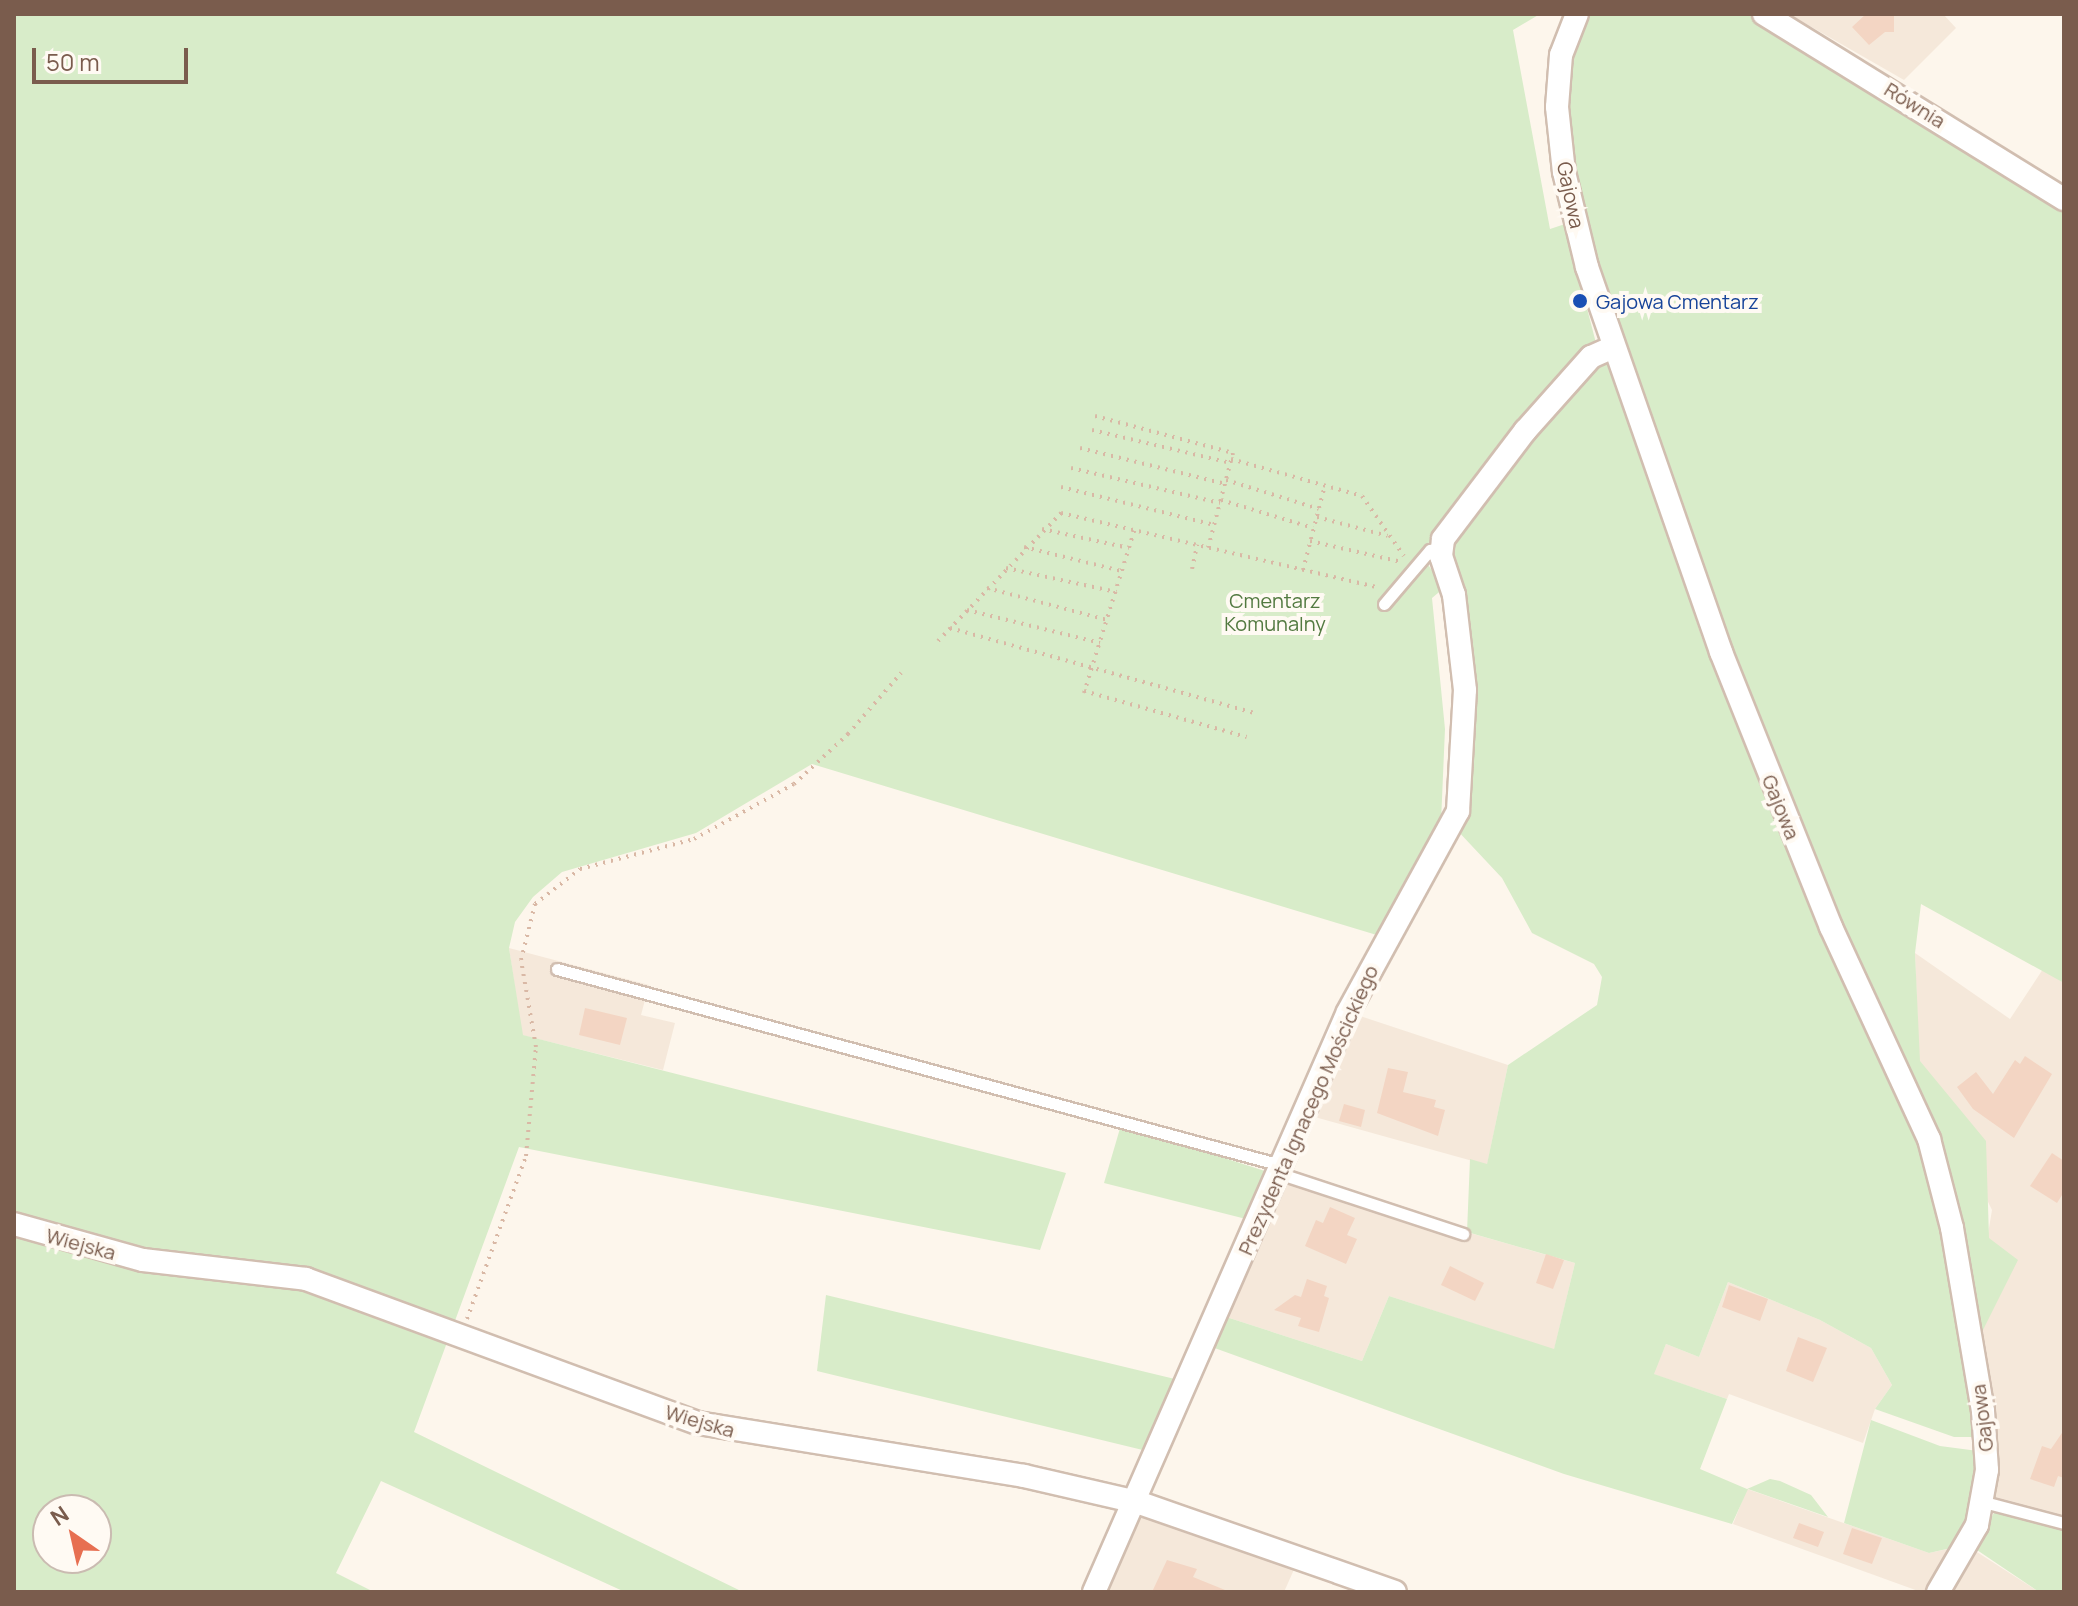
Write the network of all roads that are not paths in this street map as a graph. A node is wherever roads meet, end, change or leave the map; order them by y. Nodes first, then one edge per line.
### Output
1 (1577, 14) edge
2 (1764, 14) edge
3 (2064, 199) edge
4 (1613, 347) junction
5 (1441, 548) junction
6 (1384, 604) dead end
7 (557, 969) dead end
8 (1280, 1169) junction
9 (14, 1224) edge
10 (1463, 1234) dead end
11 (1137, 1502) junction
12 (1984, 1502) junction
13 (2064, 1523) edge
14 (1094, 1592) edge
15 (1395, 1592) edge
16 (1938, 1592) edge

1 - 4 street, Gajowa
2 - 3 street, Równia
4 - 5 street
4 - 12 street, Gajowa
5 - 6 lane
5 - 8 street, Prezydenta Ignacego Mościckiego
7 - 8 lane
8 - 10 lane
8 - 11 street, Prezydenta Ignacego Mościckiego
9 - 11 street, Wiejska
11 - 14 street, Prezydenta Ignacego Mościckiego
11 - 15 street, Wiejska
12 - 13 lane
12 - 16 street, Gajowa

